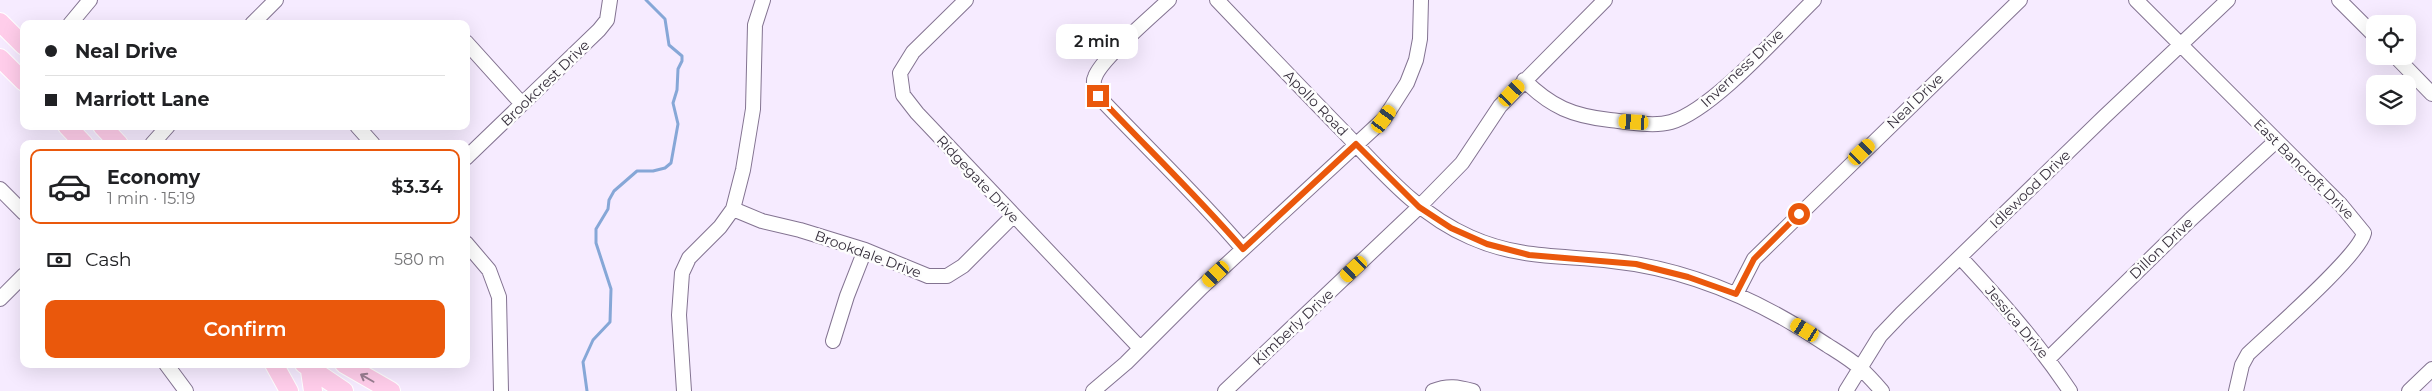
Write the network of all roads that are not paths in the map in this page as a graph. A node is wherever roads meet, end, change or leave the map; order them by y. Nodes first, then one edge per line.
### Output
1 (90, 0) edge
2 (276, 0) edge
3 (610, 0) edge
4 (763, 0) edge
5 (966, 0) edge
6 (1169, 0) edge
7 (1217, 0) edge
8 (1421, 0) edge
9 (1605, 0) edge
10 (1814, 0) edge
11 (2020, 0) edge
12 (2136, 0) edge
13 (2228, 0) edge
14 (2339, 0) edge
15 (73, 20) edge
16 (257, 20) edge
17 (0, 22) edge
18 (2366, 27) edge
19 (20, 42) edge
20 (470, 46) edge
21 (2180, 46) junction
22 (0, 58) edge
23 (2404, 65) edge
24 (20, 78) edge
25 (1524, 80) junction
26 (2432, 94) edge
27 (522, 104) junction
28 (71, 130) edge
29 (106, 130) edge
30 (164, 130) edge
31 (361, 130) edge
32 (80, 140) edge
33 (114, 140) edge
34 (156, 140) edge
35 (369, 140) edge
36 (2276, 141) junction
37 (1356, 144) junction
38 (470, 154) edge
39 (0, 189) edge
40 (1419, 207) junction
41 (20, 209) edge
42 (732, 209) junction
43 (1013, 216) junction
44 (470, 248) edge
45 (1243, 249) junction
46 (865, 250) junction
47 (1960, 257) junction
48 (20, 280) edge
49 (1736, 294) junction
50 (0, 299) edge
51 (834, 341) dead end
52 (1140, 348) junction
53 (2048, 358) junction
54 (1860, 367) junction
55 (169, 368) edge
56 (276, 368) edge
57 (308, 368) edge
58 (311, 368) edge
59 (331, 368) edge
60 (350, 368) edge
61 (2432, 369) edge
62 (337, 389) edge
63 (186, 391) edge
64 (289, 391) edge
65 (313, 391) edge
66 (391, 391) edge
67 (501, 391) edge
68 (684, 391) edge
69 (1093, 391) edge
70 (1224, 391) edge
71 (1433, 391) edge
72 (1472, 391) edge
73 (1846, 391) edge
74 (1882, 391) edge
75 (2070, 391) edge
76 (2236, 391) edge
77 (2409, 391) edge

1 - 15 street
2 - 16 street
3 - 27 street, Brookcrest Drive
4 - 42 street
5 - 43 street, Ridgegate Drive
6 - 45 street
7 - 37 street, Apollo Road
8 - 37 street
9 - 25 street, Kimberly Drive
10 - 25 street, Inverness Drive
11 - 49 street, Neal Drive
12 - 21 street, East Bancroft Drive
13 - 21 street, Idlewood Drive
14 - 18 street
17 - 19 main road
20 - 27 street
21 - 36 street, East Bancroft Drive
21 - 47 street, Idlewood Drive
22 - 24 main road
23 - 26 street
25 - 40 street, Kimberly Drive
27 - 38 street, Brookcrest Drive
28 - 32 main road
29 - 33 main road
30 - 34 street
31 - 35 street
36 - 53 street, Dillon Drive
36 - 76 street, East Bancroft Drive
37 - 40 street, Apollo Road
37 - 45 street
39 - 41 street
40 - 49 street, Apollo Road
40 - 70 street, Kimberly Drive
42 - 46 street, Brookdale Drive
42 - 68 street
43 - 46 street, Brookdale Drive
43 - 52 street, Ridgegate Drive
44 - 67 street
45 - 52 street
46 - 51 street
47 - 53 street, Jessica Drive
47 - 54 street, Idlewood Drive
48 - 50 street
49 - 54 street, Apollo Road
52 - 69 street
53 - 75 street, Jessica Drive
54 - 73 street, Idlewood Drive
54 - 74 street, Apollo Road
55 - 63 street
56 - 64 main road
57 - 65 main road
58 - 62 main road
59 - 62 main road
66 -> 60 main road
61 - 77 street
71 - 72 street

